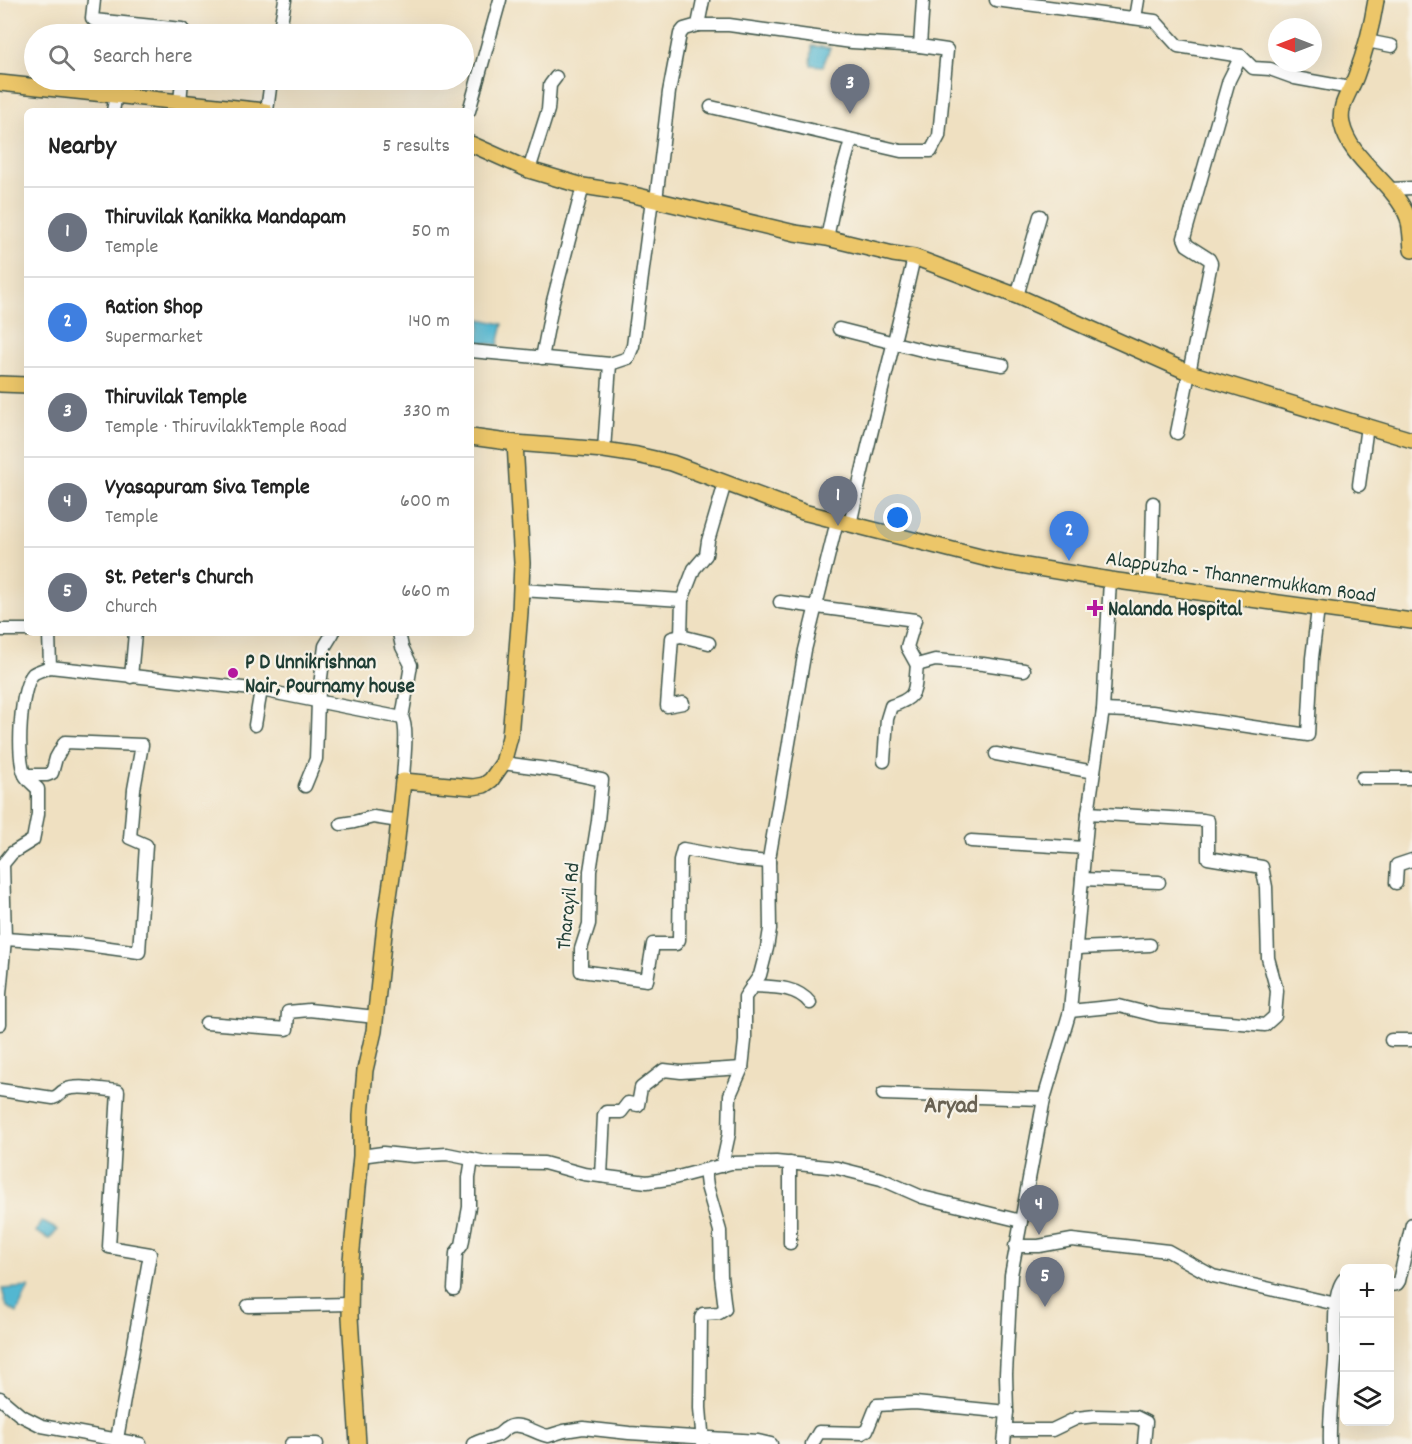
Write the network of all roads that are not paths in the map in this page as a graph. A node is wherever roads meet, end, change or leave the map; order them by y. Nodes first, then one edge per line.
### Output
1 (94, 0) edge
2 (285, 0) edge
3 (500, 0) edge
4 (703, 0) edge
5 (923, 0) edge
6 (998, 0) edge
7 (1138, 0) edge
8 (1376, 0) edge
9 (1135, 18) junction
10 (133, 24) edge
11 (281, 24) edge
12 (698, 25) junction
13 (1366, 41) junction
14 (920, 46) junction
15 (1392, 46) dead end
16 (1241, 56) junction
17 (556, 77) dead end
18 (0, 83) edge
19 (24, 85) edge
20 (1350, 88) junction
21 (68, 90) edge
22 (181, 90) edge
23 (269, 90) edge
24 (116, 95) junction
25 (180, 102) junction
26 (711, 106) dead end
27 (114, 108) edge
28 (227, 108) edge
29 (266, 108) edge
30 (470, 108) edge
31 (851, 140) junction
32 (474, 145) edge
33 (529, 170) junction
34 (583, 186) junction
35 (1412, 188) edge
36 (1390, 189) junction
37 (654, 200) junction
38 (1040, 216) dead end
39 (827, 238) junction
40 (1412, 250) edge
41 (914, 257) junction
42 (1017, 296) junction
43 (839, 329) dead end
44 (895, 342) junction
45 (474, 351) edge
46 (543, 358) junction
47 (610, 364) junction
48 (1003, 366) dead end
49 (1191, 373) junction
50 (0, 384) edge
51 (24, 385) edge
52 (1367, 426) junction
53 (1177, 433) dead end
54 (474, 437) edge
55 (1412, 440) edge
56 (515, 443) junction
57 (604, 450) junction
58 (725, 483) junction
59 (1359, 485) dead end
60 (1153, 503) dead end
61 (843, 523) junction
62 (1110, 580) junction
63 (1151, 586) junction
64 (520, 590) junction
65 (682, 600) junction
66 (780, 602) dead end
67 (817, 606) junction
68 (1318, 609) junction
69 (1412, 621) edge
70 (0, 630) edge
71 (24, 630) edge
72 (49, 636) edge
73 (135, 636) edge
74 (331, 636) edge
75 (400, 636) edge
76 (681, 636) junction
77 (709, 643) dead end
78 (917, 665) junction
79 (50, 667) junction
80 (1024, 670) dead end
81 (131, 677) junction
82 (261, 690) junction
83 (318, 701) junction
84 (682, 703) dead end
85 (1103, 710) junction
86 (402, 718) junction
87 (255, 725) dead end
88 (996, 754) dead end
89 (884, 761) dead end
90 (503, 763) junction
91 (1094, 772) junction
92 (25, 775) junction
93 (1362, 778) dead end
94 (1412, 778) edge
95 (403, 780) junction
96 (305, 786) dead end
97 (1088, 813) junction
98 (399, 821) junction
99 (341, 824) dead end
100 (971, 841) dead end
101 (1085, 848) junction
102 (1412, 860) edge
103 (769, 862) junction
104 (1082, 879) junction
105 (1159, 882) dead end
106 (1396, 883) dead end
107 (5, 939) junction
108 (1150, 945) dead end
109 (1077, 948) junction
110 (752, 986) junction
111 (0, 997) edge
112 (810, 1003) dead end
113 (1070, 1011) junction
114 (376, 1017) junction
115 (206, 1023) dead end
116 (0, 1024) edge
117 (1391, 1040) dead end
118 (1412, 1040) edge
119 (742, 1068) junction
120 (0, 1090) edge
121 (883, 1094) dead end
122 (1044, 1099) junction
123 (361, 1156) junction
124 (472, 1159) junction
125 (790, 1163) junction
126 (722, 1167) junction
127 (705, 1170) junction
128 (601, 1176) junction
129 (1021, 1221) junction
130 (1412, 1224) edge
131 (790, 1243) dead end
132 (1015, 1246) junction
133 (1394, 1284) edge
134 (1340, 1285) edge
135 (454, 1289) dead end
136 (351, 1305) junction
137 (1336, 1305) junction
138 (248, 1306) dead end
139 (0, 1398) edge
140 (1007, 1412) junction
141 (1006, 1430) junction
142 (117, 1439) junction
143 (641, 1439) edge
144 (703, 1440) edge
145 (140, 1444) edge
146 (291, 1444) edge
147 (317, 1444) edge
148 (358, 1444) edge
149 (473, 1444) edge
150 (771, 1444) edge
151 (812, 1444) edge
152 (1004, 1444) edge
153 (1143, 1444) edge
154 (1330, 1444) edge

1 - 10 street
2 - 11 street
3 - 30 street
4 - 12 street
5 - 14 street
6 - 9 street
7 - 9 street
8 - 13 main road
9 - 16 street
12 - 14 street
12 - 37 street
13 - 15 street
13 - 20 main road
14 - 31 street
16 - 20 street
16 - 49 street
17 - 33 street
18 - 19 main road
20 - 36 main road
21 - 24 main road
22 - 25 street
23 - 29 street
24 - 25 main road
24 - 27 street
25 - 28 main road
26 - 31 street
31 - 39 street
32 - 33 main road
33 - 34 main road
34 - 37 main road
34 - 46 street
35 - 36 street
36 - 40 main road
37 - 39 main road
37 - 47 street
38 - 42 street
39 - 41 main road
41 - 42 main road
41 - 44 street
42 - 49 main road
43 - 44 street
44 - 48 street
44 - 61 street
45 - 46 street
46 - 47 street
47 - 57 street
49 - 52 main road
49 - 53 street
50 - 51 main road
52 - 55 main road
52 - 59 street
54 - 56 main road, Alappuzha - Thannermukkam Road
56 - 57 main road, Alappuzha - Thannermukkam Road
56 - 64 main road
57 - 58 main road, Alappuzha - Thannermukkam Road
58 - 61 main road, Alappuzha - Thannermukkam Road
58 - 65 street
60 - 63 street
61 - 62 main road, Alappuzha - Thannermukkam Road
61 - 67 street
62 - 63 main road, Alappuzha - Thannermukkam Road
62 - 85 street
63 - 68 main road, Alappuzha - Thannermukkam Road
64 - 65 street
64 - 90 main road
65 - 76 street
66 - 67 street
67 - 78 street
67 - 103 street
68 - 69 main road, Alappuzha - Thannermukkam Road
68 - 85 street
70 - 71 street
72 - 79 street
73 - 81 street
74 - 83 street
75 - 86 street
76 - 77 street
76 - 84 street
78 - 80 street
78 - 89 street
79 - 81 street
79 - 92 street
81 - 82 street
82 - 83 street
82 - 87 street
83 - 86 street
83 - 96 street
85 - 91 street
86 - 95 street
88 - 91 street
90 - 95 main road
90 - 103 street, Tharayil Rd
91 - 97 street
92 - 107 street
92 - 107 street
93 - 94 street
95 - 98 main road
97 - 101 street
97 - 113 street
98 - 99 street
98 - 114 main road
100 - 101 street
101 - 104 street
102 - 106 street
103 - 110 street
104 - 105 street
104 - 109 street
107 - 111 street
108 - 109 street
109 - 113 street
110 - 112 street
110 - 119 street
111 - 116 street
113 - 122 street
114 - 115 street
114 - 123 main road
117 - 118 street
119 - 126 street
119 - 128 street
120 - 142 street
121 - 122 street
122 - 129 street
123 - 124 street
123 - 136 main road
124 - 128 street
124 - 135 street
125 - 126 street
125 - 129 street
125 - 131 street
126 - 127 street
127 - 128 street
127 - 144 street
129 - 132 street
130 - 133 street
132 - 137 street
132 - 140 street
134 - 137 street
136 - 138 street
136 - 148 main road
137 - 154 street
139 - 142 street
140 - 141 street
140 - 151 street
141 - 152 street
141 - 153 street
142 - 145 street
143 - 144 street
143 - 149 street
144 - 150 street
146 - 147 street

